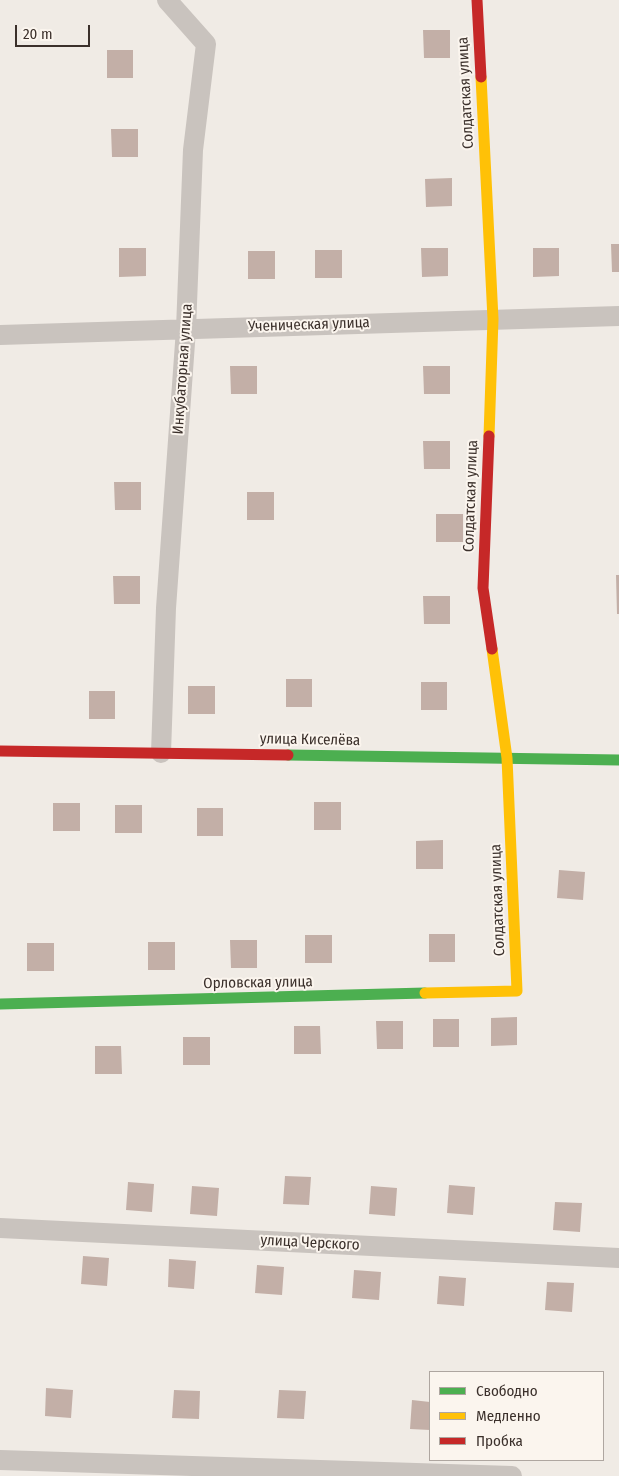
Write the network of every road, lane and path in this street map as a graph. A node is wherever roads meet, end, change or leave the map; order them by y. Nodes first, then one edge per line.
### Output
1 (167, 0) edge
2 (477, 0) edge
3 (619, 316) edge
4 (493, 319) junction
5 (186, 329) junction
6 (0, 335) edge
7 (0, 751) edge
8 (162, 753) junction
9 (507, 758) junction
10 (619, 760) edge
11 (517, 991) joint
12 (0, 1004) edge
13 (0, 1228) edge
14 (619, 1258) edge
15 (0, 1460) edge
16 (512, 1476) edge

1 - 5 street, Инкубаторная улица
2 - 4 street, Солдатская улица
3 - 4 street, Ученическая улица
4 - 5 street, Ученическая улица
4 - 9 street, Солдатская улица
5 - 6 street, Ученическая улица
5 - 8 street, Инкубаторная улица
7 - 8 street, улица Киселёва
8 - 9 street, улица Киселёва
9 - 10 street, улица Киселёва
9 - 11 street, Солдатская улица
11 - 12 street, Орловская улица
13 - 14 street, улица Черского
15 - 16 street

